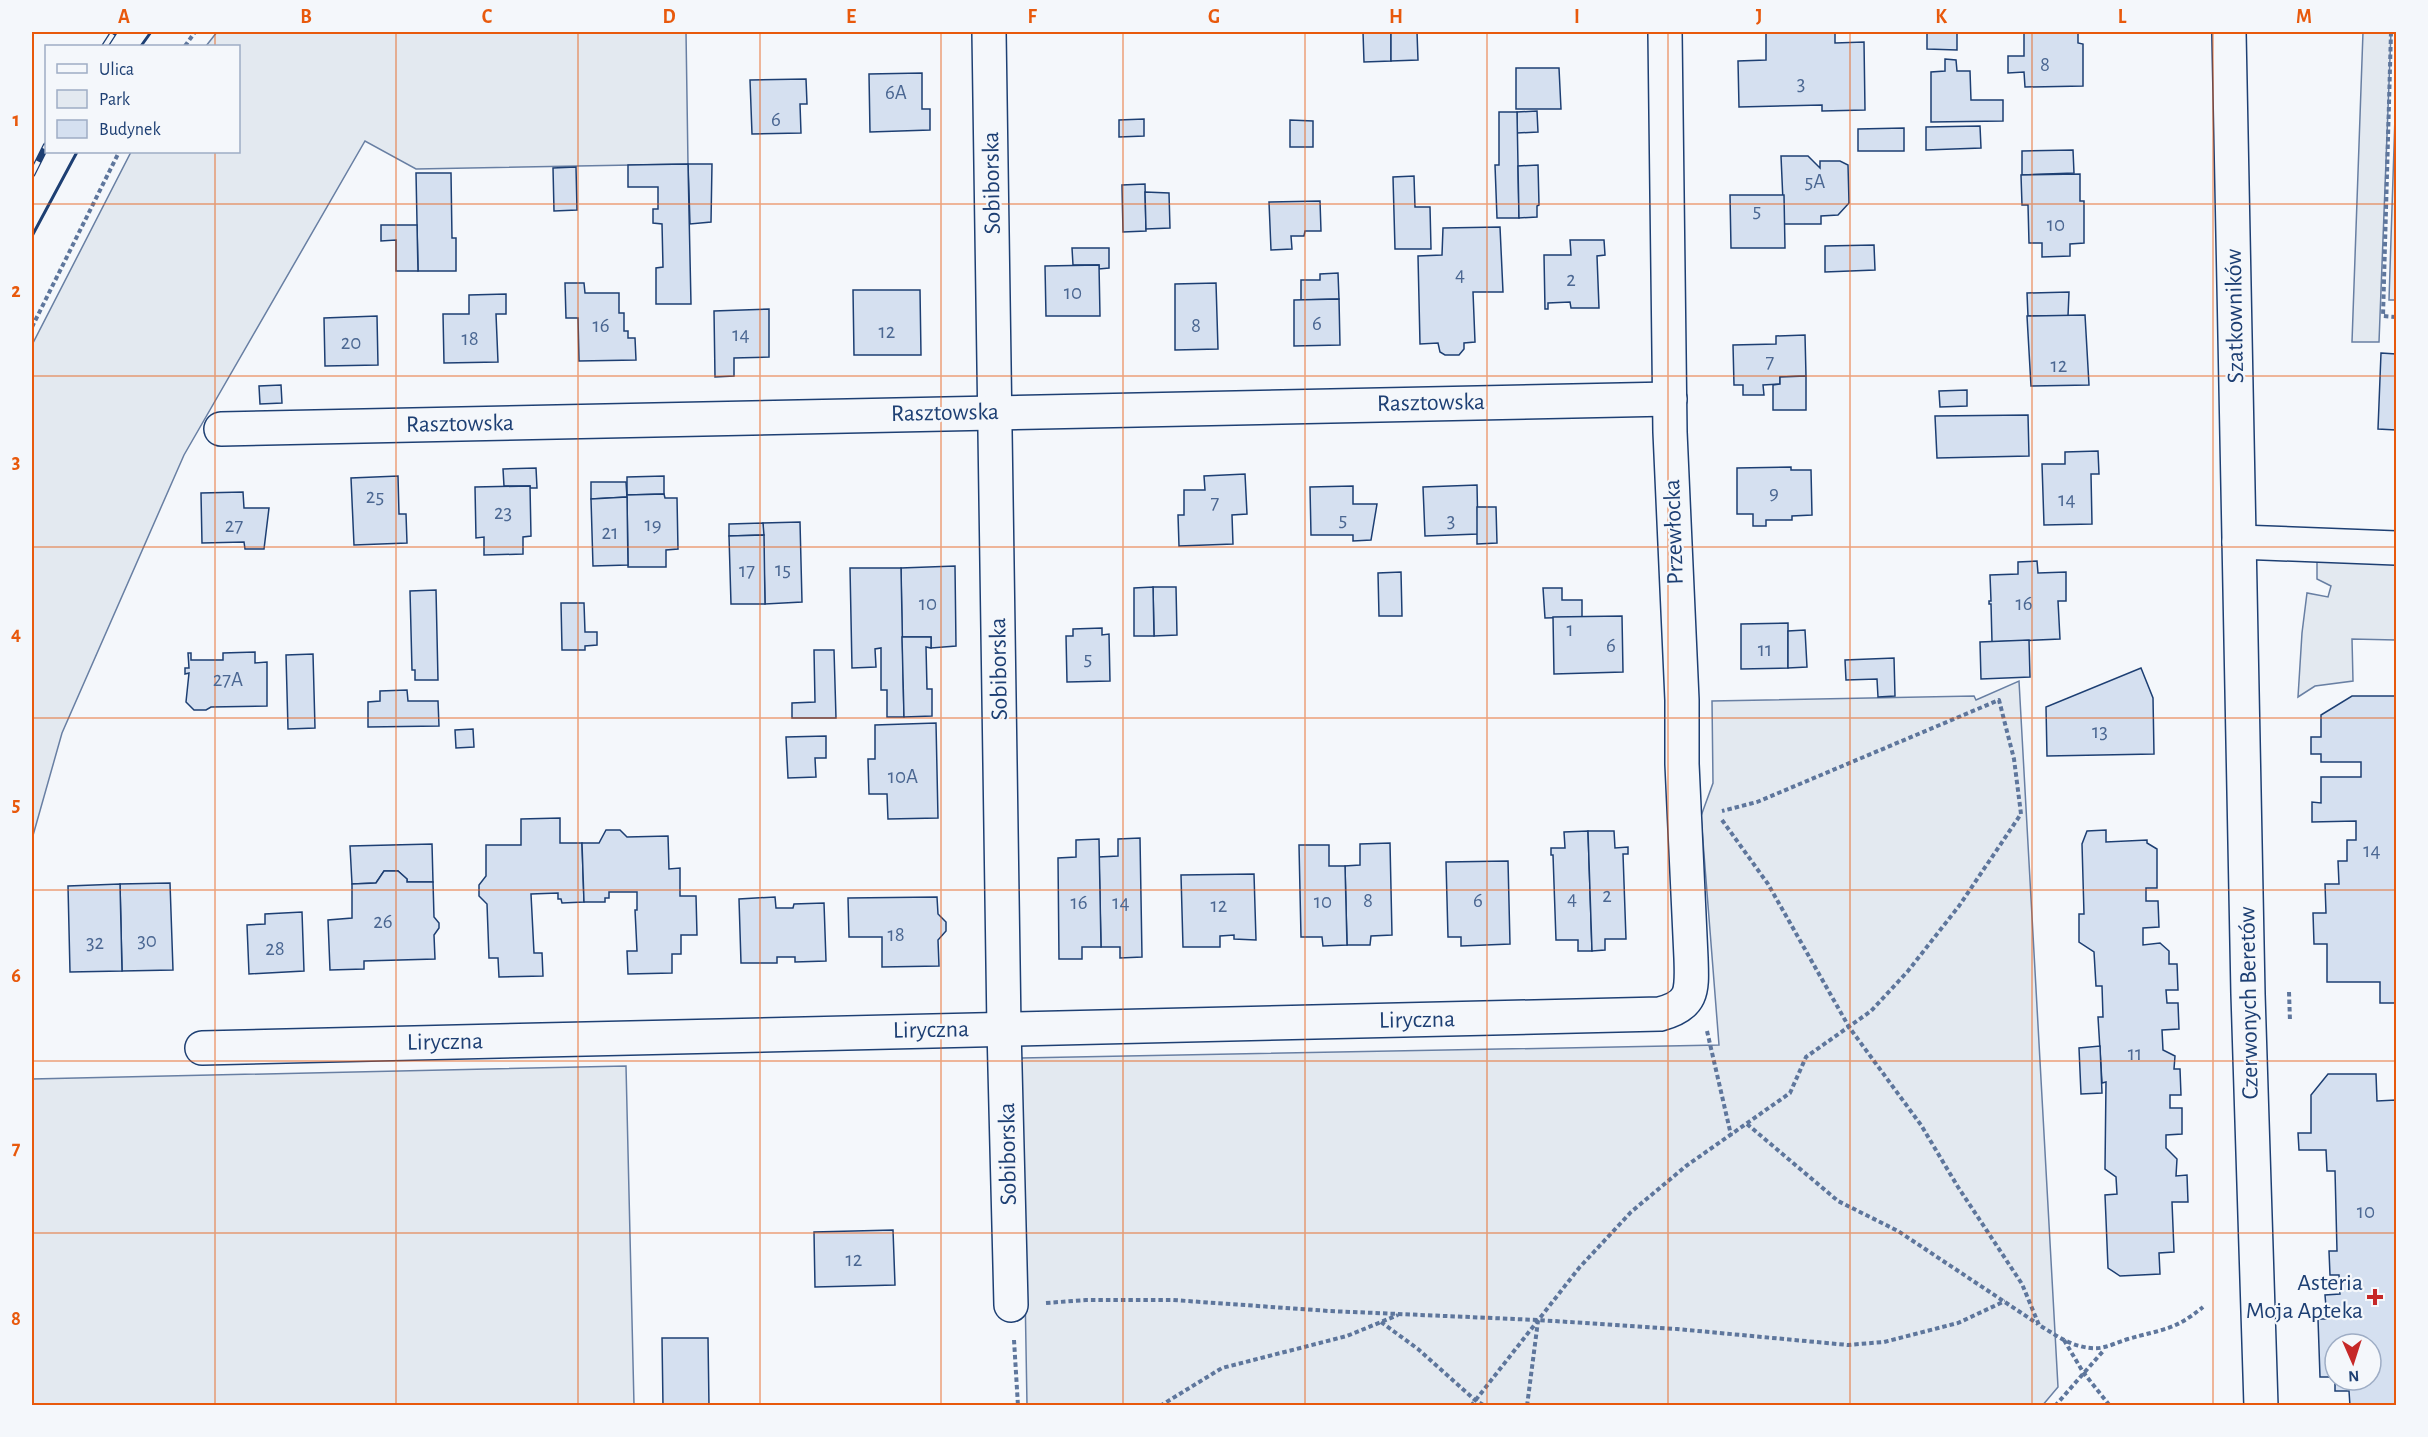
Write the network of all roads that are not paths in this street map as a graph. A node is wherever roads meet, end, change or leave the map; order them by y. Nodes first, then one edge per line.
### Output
1 (989, 32) edge
2 (1665, 32) edge
3 (2229, 32) edge
4 (1670, 399) junction
5 (996, 412) junction
6 (221, 429) dead end
7 (2239, 542) junction
8 (2397, 549) edge
9 (2240, 601) joint
10 (1659, 1014) joint
11 (1004, 1029) junction
12 (202, 1048) dead end
13 (1011, 1305) road end
14 (2261, 1406) edge

1 - 5 street, Sobiborska
2 - 4 street, Przewłocka
3 - 7 street, Szatkowników
4 - 5 street, Rasztowska
4 - 10 street, Przewłocka
5 - 6 street, Rasztowska
5 - 11 street, Sobiborska
7 - 8 street
7 - 9 street, Szatkowników
9 - 14 street, Czerwonych Beretów
10 - 11 street, Liryczna
11 - 12 street, Liryczna
11 - 13 street, Sobiborska

